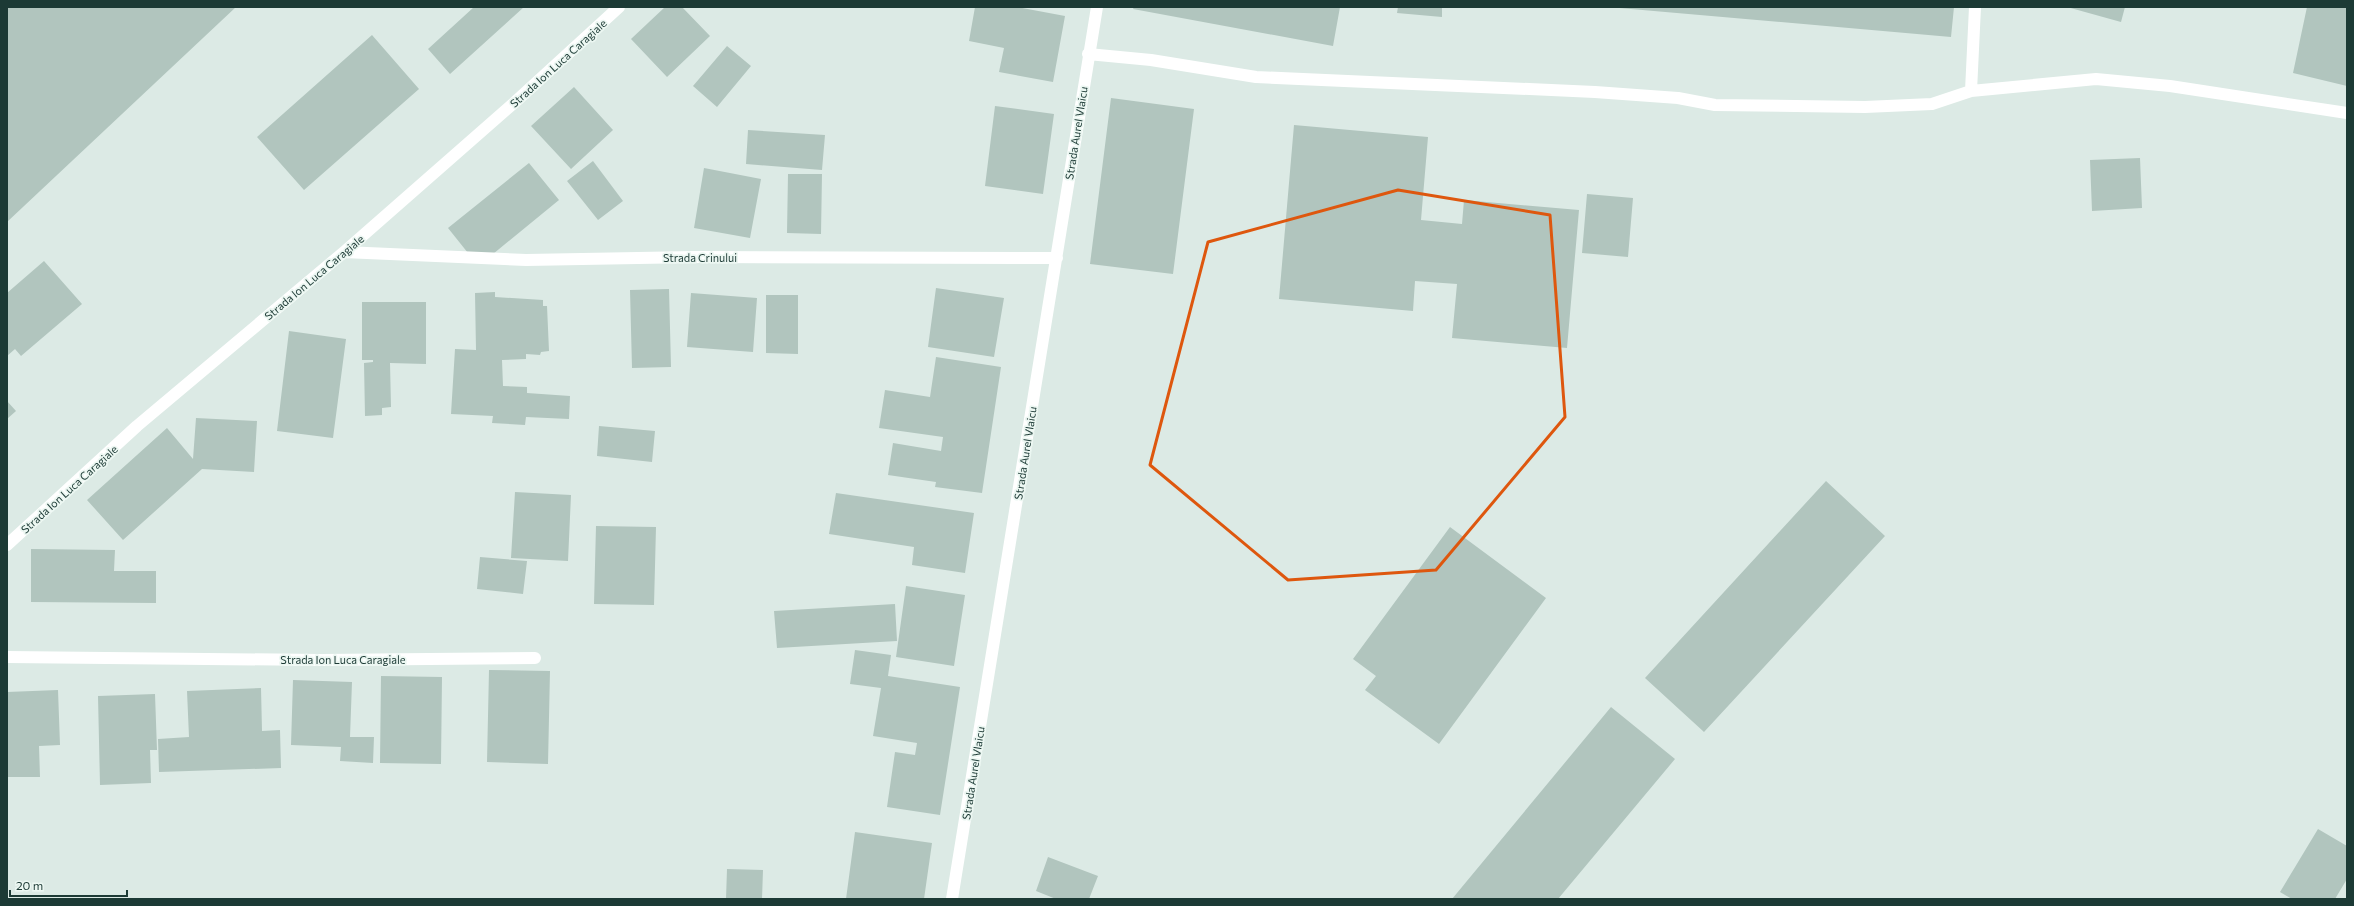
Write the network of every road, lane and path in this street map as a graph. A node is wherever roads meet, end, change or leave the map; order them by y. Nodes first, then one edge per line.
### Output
1 (619, 7) edge
2 (1097, 7) edge
3 (1975, 7) edge
4 (1088, 54) junction
5 (1971, 91) junction
6 (2347, 113) edge
7 (344, 252) junction
8 (1057, 258) junction
9 (7, 545) edge
10 (7, 656) edge
11 (535, 658) dead end
12 (952, 899) edge

1 - 7 street, Strada Ion Luca Caragiale
2 - 4 street, Strada Aurel Vlaicu
3 - 5 street
4 - 5 street
4 - 8 street, Strada Aurel Vlaicu
5 - 6 street
7 - 8 street, Strada Crinului
7 - 9 street, Strada Ion Luca Caragiale
8 - 12 street, Strada Aurel Vlaicu
10 - 11 street, Strada Ion Luca Caragiale

